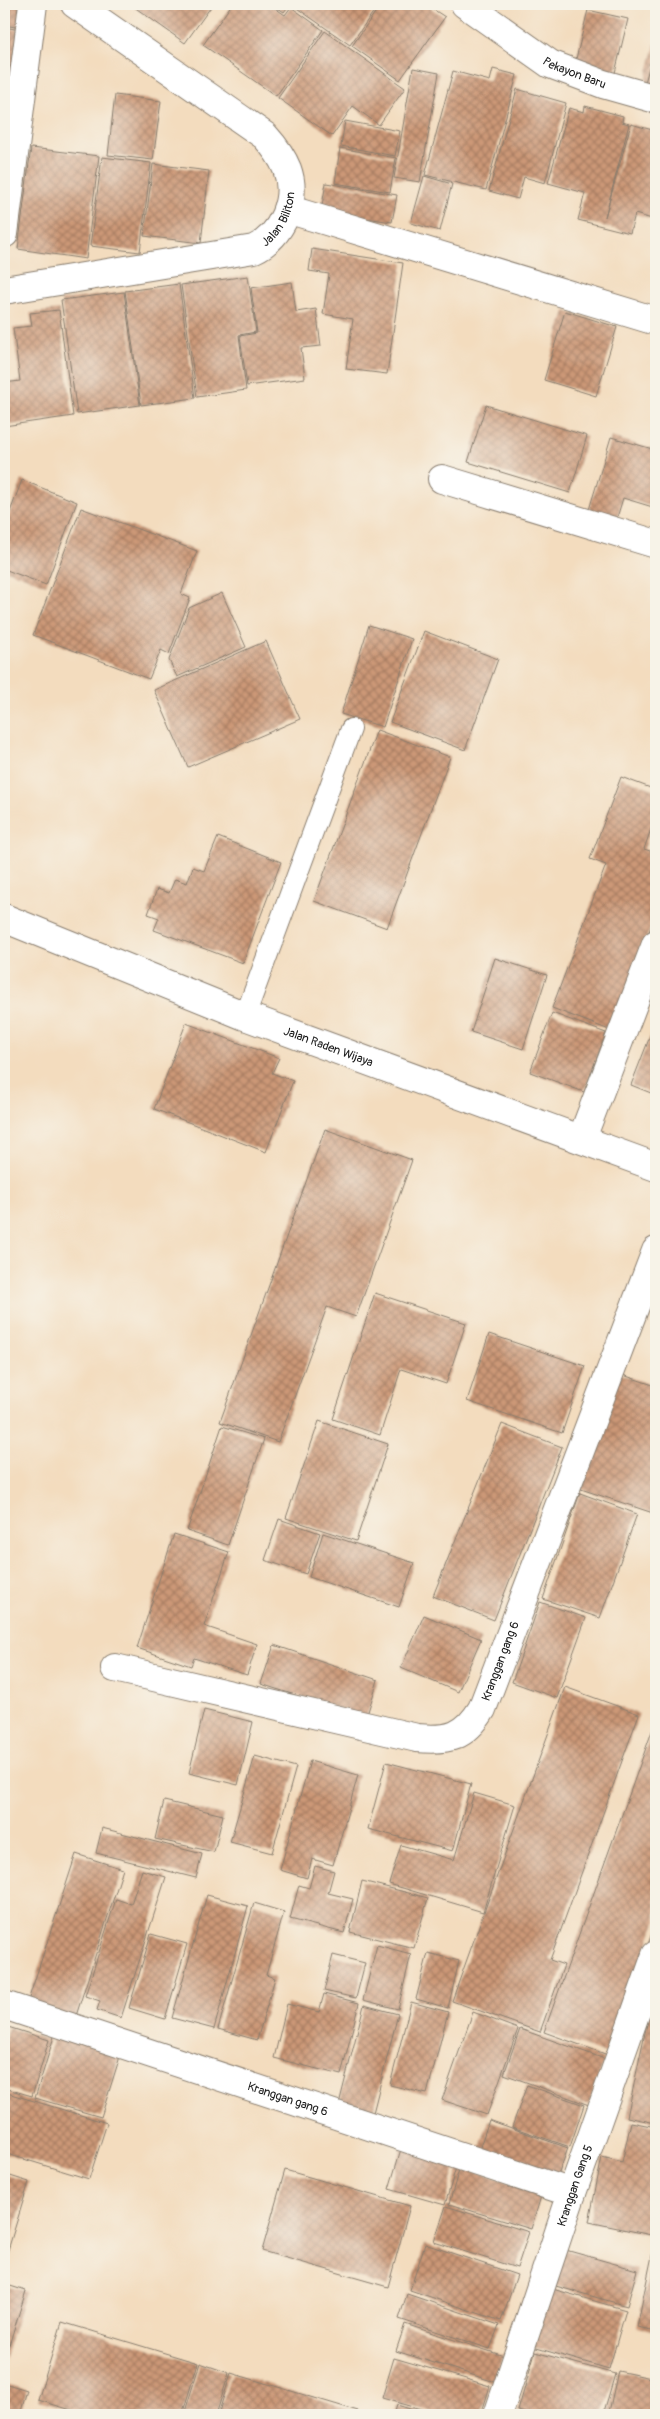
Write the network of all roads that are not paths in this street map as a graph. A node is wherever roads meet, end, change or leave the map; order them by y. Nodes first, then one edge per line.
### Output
1 (33, 4) edge
2 (75, 4) edge
3 (465, 4) edge
4 (656, 100) edge
5 (288, 209) junction
6 (4, 234) edge
7 (4, 290) edge
8 (656, 320) edge
9 (442, 479) dead end
10 (656, 544) edge
11 (351, 729) dead end
12 (4, 918) edge
13 (656, 944) edge
14 (245, 1016) junction
15 (582, 1138) junction
16 (656, 1167) edge
17 (656, 1251) edge
18 (115, 1668) dead end
19 (656, 1955) edge
20 (4, 2005) edge
21 (572, 2193) junction
22 (498, 2415) edge

1 - 6 street
2 - 5 street, Jalan Biliton
3 - 4 street, Pekayon Baru
5 - 7 street, Jalan Biliton
5 - 8 street
9 - 10 street
11 - 14 lane
12 - 14 street, Jalan Raden Wijaya
13 - 15 street
14 - 15 street, Jalan Raden Wijaya
15 - 16 street, Jalan Raden Wijaya
17 - 18 street, Kranggan gang 6
19 - 21 street, Kranggan Gang 5
20 - 21 street, Kranggan gang 6
21 - 22 street, Kranggan Gang 5

